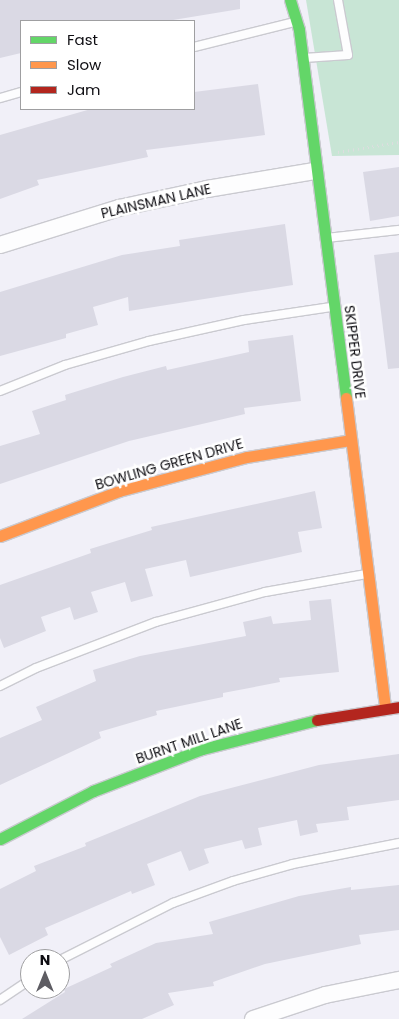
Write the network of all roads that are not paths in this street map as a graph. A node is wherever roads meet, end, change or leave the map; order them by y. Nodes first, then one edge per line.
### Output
1 (290, 0) edge
2 (338, 0) edge
3 (296, 22) junction
4 (195, 47) edge
5 (302, 59) junction
6 (20, 92) edge
7 (0, 98) edge
8 (315, 171) junction
9 (399, 230) edge
10 (324, 238) junction
11 (0, 245) edge
12 (334, 307) junction
13 (0, 391) edge
14 (351, 440) junction
15 (0, 536) edge
16 (368, 574) junction
17 (0, 686) edge
18 (399, 707) edge
19 (384, 708) junction
20 (0, 839) edge
21 (399, 843) edge
22 (70, 955) edge
23 (399, 980) edge
24 (20, 987) edge
25 (0, 1000) edge
26 (253, 1019) edge

1 - 3 street, SKIPPER DRIVE
2 - 5 lane
3 - 4 lane
3 - 5 street, SKIPPER DRIVE
5 - 8 street, SKIPPER DRIVE
6 - 7 lane
8 - 10 street, SKIPPER DRIVE
8 - 11 street, PLAINSMAN LANE
9 - 10 lane
10 - 12 street, SKIPPER DRIVE
12 - 13 lane
12 - 14 street, SKIPPER DRIVE
14 - 15 street, BOWLING GREEN DRIVE
14 - 16 street, SKIPPER DRIVE
16 - 17 lane
16 - 19 street, SKIPPER DRIVE
18 - 19 street, BURNT MILL LANE
19 - 20 street, BURNT MILL LANE
21 - 22 lane
23 - 26 street
24 - 25 lane

